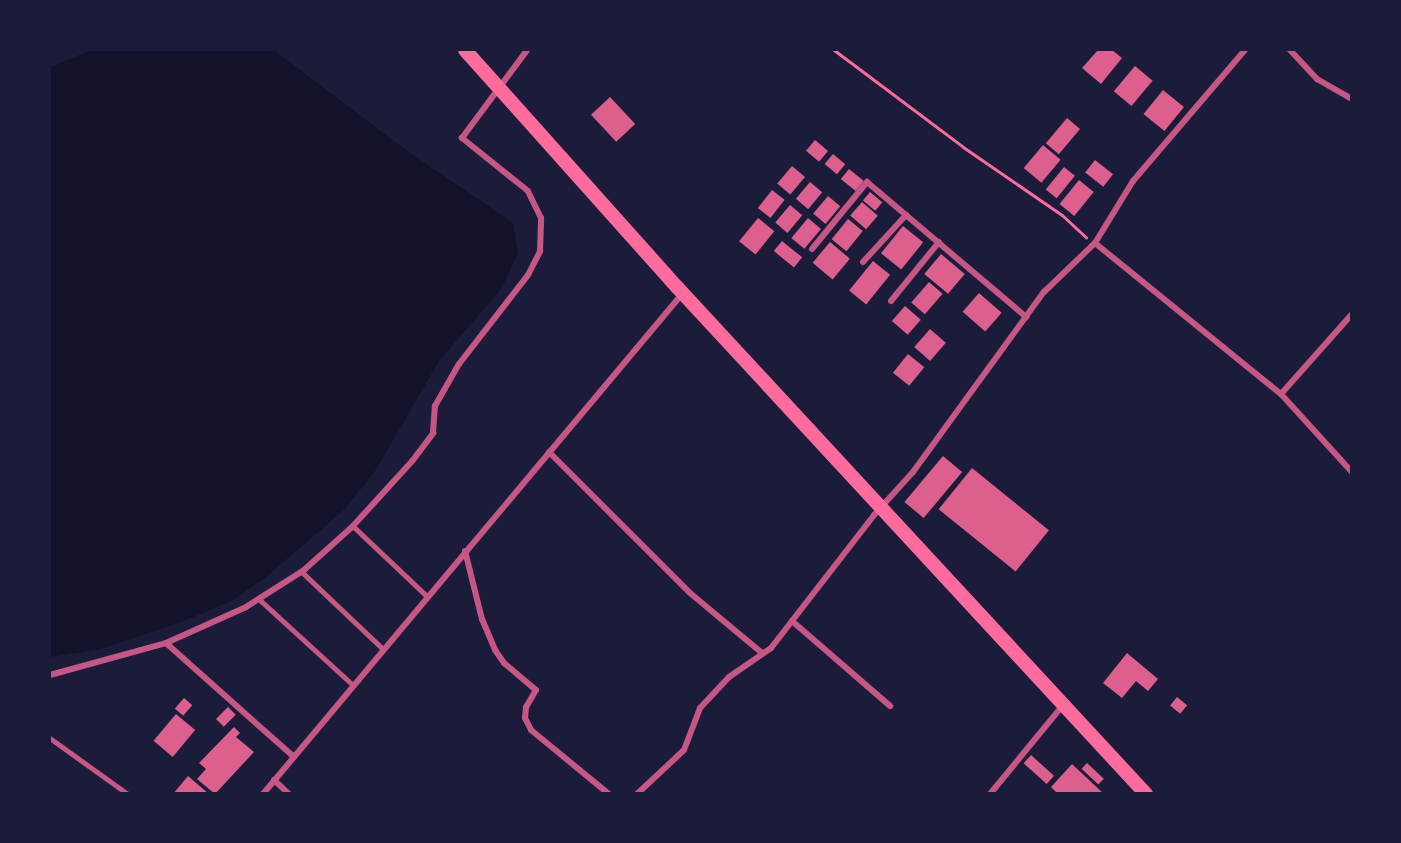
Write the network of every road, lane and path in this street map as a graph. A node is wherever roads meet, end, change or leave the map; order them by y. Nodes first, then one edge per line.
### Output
1 (465, 50) edge
2 (527, 50) edge
3 (834, 50) edge
4 (1245, 50) edge
5 (1290, 50) edge
6 (498, 87) junction
7 (1352, 99) edge
8 (906, 215) junction
9 (939, 242) junction
10 (1095, 243) junction
11 (812, 249) dead end
12 (863, 262) dead end
13 (684, 293) junction
14 (891, 301) dead end
15 (1352, 314) edge
16 (1026, 317) junction
17 (1281, 394) junction
18 (549, 452) junction
19 (1352, 472) edge
20 (883, 506) junction
21 (353, 526) junction
22 (465, 551) junction
23 (301, 571) junction
24 (426, 596) junction
25 (259, 599) junction
26 (792, 621) junction
27 (166, 643) junction
28 (382, 648) junction
29 (762, 653) junction
30 (50, 675) edge
31 (352, 684) junction
32 (1064, 704) junction
33 (890, 706) dead end
34 (50, 738) edge
35 (293, 756) junction
36 (274, 780) junction
37 (129, 794) edge
38 (263, 794) edge
39 (289, 794) edge
40 (609, 794) edge
41 (637, 794) edge
42 (990, 794) edge
43 (1146, 794) edge

1 - 6 main road
2 - 6 street
3 - 10 path
4 - 10 street
5 - 7 street
6 - 13 main road
6 - 21 street
8 - 9 street
8 - 11 street
8 - 12 street
9 - 14 street
9 - 16 street
10 - 16 street
10 - 17 street
13 - 18 street
13 - 20 main road
15 - 17 street
16 - 20 street
17 - 19 street
18 - 22 street
18 - 29 street
20 - 26 street
20 - 32 main road
21 - 23 street
21 - 24 lane
22 - 24 street
22 - 40 street
23 - 25 street
23 - 28 lane
24 - 28 street
25 - 27 street
25 - 31 lane
26 - 29 street
26 - 33 street
27 - 30 street
27 - 35 street
28 - 31 street
29 - 41 street
31 - 35 street
32 - 42 street
32 - 43 main road
34 - 37 lane
35 - 36 street
36 - 38 street
36 - 39 street

